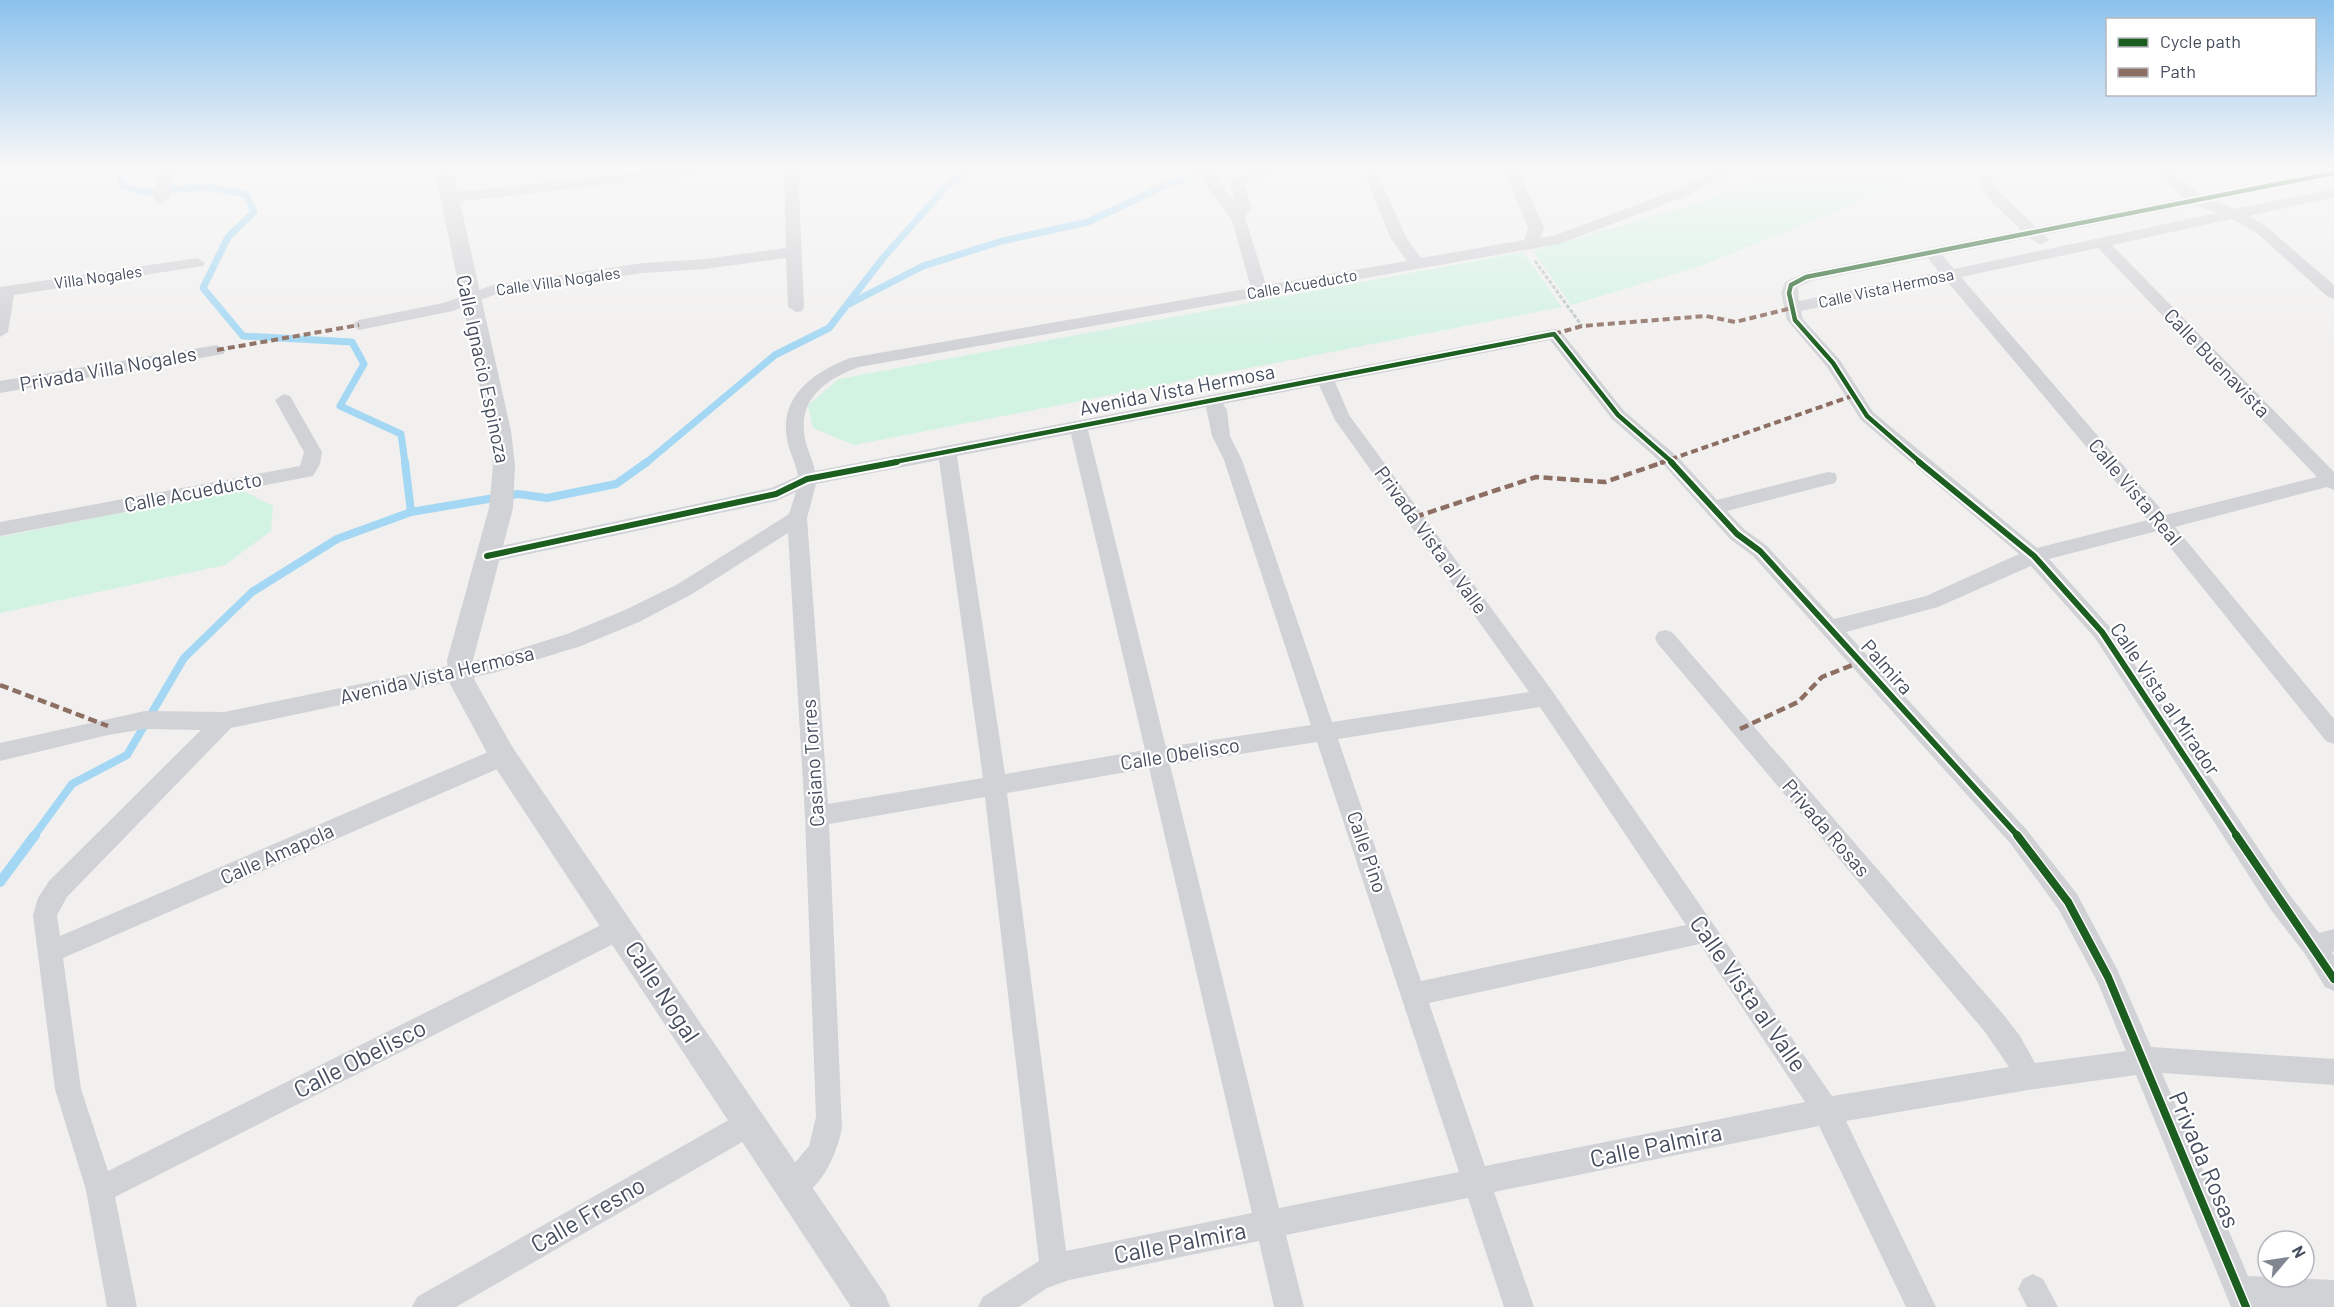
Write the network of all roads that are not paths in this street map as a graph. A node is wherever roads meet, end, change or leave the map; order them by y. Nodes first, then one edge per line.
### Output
1 (454, 228) edge
2 (792, 228) edge
3 (1240, 228) edge
4 (1394, 228) edge
5 (1536, 228) edge
6 (1588, 228) edge
7 (2029, 228) edge
8 (2061, 228) edge
9 (2167, 228) edge
10 (2258, 228) edge
11 (2034, 233) junction
12 (2101, 242) junction
13 (1527, 245) junction
14 (792, 252) junction
15 (1932, 253) junction
16 (2054, 253) junction
17 (197, 263) dead end
18 (1417, 264) junction
19 (1949, 274) junction
20 (3, 291) edge
21 (1260, 292) junction
22 (2334, 294) edge
23 (469, 298) junction
24 (796, 307) dead end
25 (1792, 308) junction
26 (359, 325) dead end
27 (0, 332) edge
28 (1554, 334) joint
29 (217, 350) dead end
30 (856, 362) joint
31 (1325, 378) junction
32 (0, 387) edge
33 (284, 400) dead end
34 (1211, 400) junction
35 (1078, 426) junction
36 (947, 452) junction
37 (807, 478) junction
38 (1828, 478) dead end
39 (2333, 481) edge
40 (1713, 508) junction
41 (797, 518) junction
42 (2162, 524) junction
43 (0, 529) edge
44 (487, 556) junction
45 (2034, 556) junction
46 (1830, 628) junction
47 (1665, 638) dead end
48 (459, 674) junction
49 (1545, 698) junction
50 (224, 721) junction
51 (1326, 731) junction
52 (2334, 735) edge
53 (0, 752) edge
54 (503, 756) junction
55 (1159, 757) junction
56 (995, 786) junction
57 (817, 816) junction
58 (620, 928) junction
59 (1705, 932) junction
60 (2324, 943) edge
61 (50, 952) junction
62 (2334, 979) edge
63 (1415, 994) junction
64 (2142, 1061) junction
65 (2334, 1072) edge
66 (2028, 1077) junction
67 (1826, 1110) junction
68 (748, 1123) junction
69 (1480, 1183) junction
70 (792, 1188) junction
71 (100, 1190) junction
72 (1270, 1226) junction
73 (1054, 1269) junction
74 (2334, 1295) edge
75 (2243, 1299) edge
76 (122, 1307) edge
77 (427, 1307) edge
78 (872, 1307) edge
79 (993, 1307) edge
80 (1289, 1307) edge
81 (1519, 1307) edge
82 (1921, 1307) edge

1 - 23 street, Calle Ignacio Espinoza
2 - 14 street
3 - 21 street
4 - 18 street
5 - 13 street
6 - 13 street, Calle Acueducto
7 - 11 street
8 - 11 street, Calle Vista Hermosa
9 - 12 street, Calle Vista Hermosa
10 - 22 street
11 - 15 street, Calle Vista Hermosa
11 - 16 street
12 - 16 street, Calle Vista Hermosa
12 - 39 street, Calle Buenavista
13 - 18 street, Calle Acueducto
14 - 23 street, Calle Villa Nogales
14 - 24 street
15 - 19 street, Calle Vista Real
15 - 25 street, Calle Vista Hermosa
16 - 19 street, Calle Vista Hermosa
17 - 20 street, Villa Nogales
18 - 21 street, Calle Acueducto
19 - 25 street, Calle Vista Hermosa
19 - 42 street, Calle Vista Real
20 - 27 street
21 - 30 street, Calle Acueducto
23 - 26 street
23 - 44 street, Calle Ignacio Espinoza
25 - 45 street, Calle Vista al Mirador
28 - 31 street, Avenida Vista Hermosa
28 - 40 street, Palmira
29 - 32 street, Privada Villa Nogales
30 - 37 street, Casiano Torres
31 - 34 street, Avenida Vista Hermosa
31 - 49 street, Privada Vista al Valle
33 - 43 street, Calle Acueducto
34 - 35 street, Avenida Vista Hermosa
34 - 51 street, Calle Pino
35 - 36 street, Avenida Vista Hermosa
35 - 55 street
36 - 37 street, Avenida Vista Hermosa
36 - 56 street
37 - 41 street, Casiano Torres
37 - 44 street, Avenida Vista Hermosa
38 - 40 street
39 - 42 street
40 - 46 street, Palmira
41 - 48 street, Avenida Vista Hermosa
41 - 57 street, Casiano Torres
42 - 45 street
42 - 52 street, Calle Vista Real
44 - 48 street, Calle Ignacio Espinoza
45 - 46 street
45 - 60 street, Calle Vista al Mirador
46 - 64 street, Palmira
47 - 66 street, Privada Rosas
48 - 50 street, Avenida Vista Hermosa
48 - 54 street, Calle Nogal
49 - 51 street, Calle Obelisco
49 - 59 street, Calle Vista al Valle
50 - 53 street, Avenida Vista Hermosa
50 - 61 street
51 - 55 street, Calle Obelisco
51 - 63 street, Calle Pino
54 - 58 street, Calle Nogal
54 - 61 street, Calle Amapola
55 - 56 street, Calle Obelisco
55 - 72 street
56 - 57 street, Calle Obelisco
56 - 73 street
57 - 70 street, Casiano Torres
58 - 68 street, Calle Nogal
58 - 71 street, Calle Obelisco
59 - 63 street
59 - 67 street, Calle Vista al Valle
60 - 62 street, Calle Vista al Mirador
61 - 71 street
63 - 69 street, Calle Pino
64 - 65 street, Calle Palmira
64 - 66 street, Calle Palmira
64 - 75 street, Privada Rosas
66 - 67 street, Calle Palmira
67 - 69 street, Calle Palmira
67 - 82 street, Calle Vista al Valle
68 - 70 street, Calle Nogal
68 - 77 street, Calle Fresno
69 - 72 street, Calle Palmira
69 - 81 street, Calle Pino
70 - 78 street, Calle Nogal
71 - 76 street
72 - 73 street, Calle Palmira
72 - 80 street
73 - 79 street, Calle Palmira
74 - 75 street

